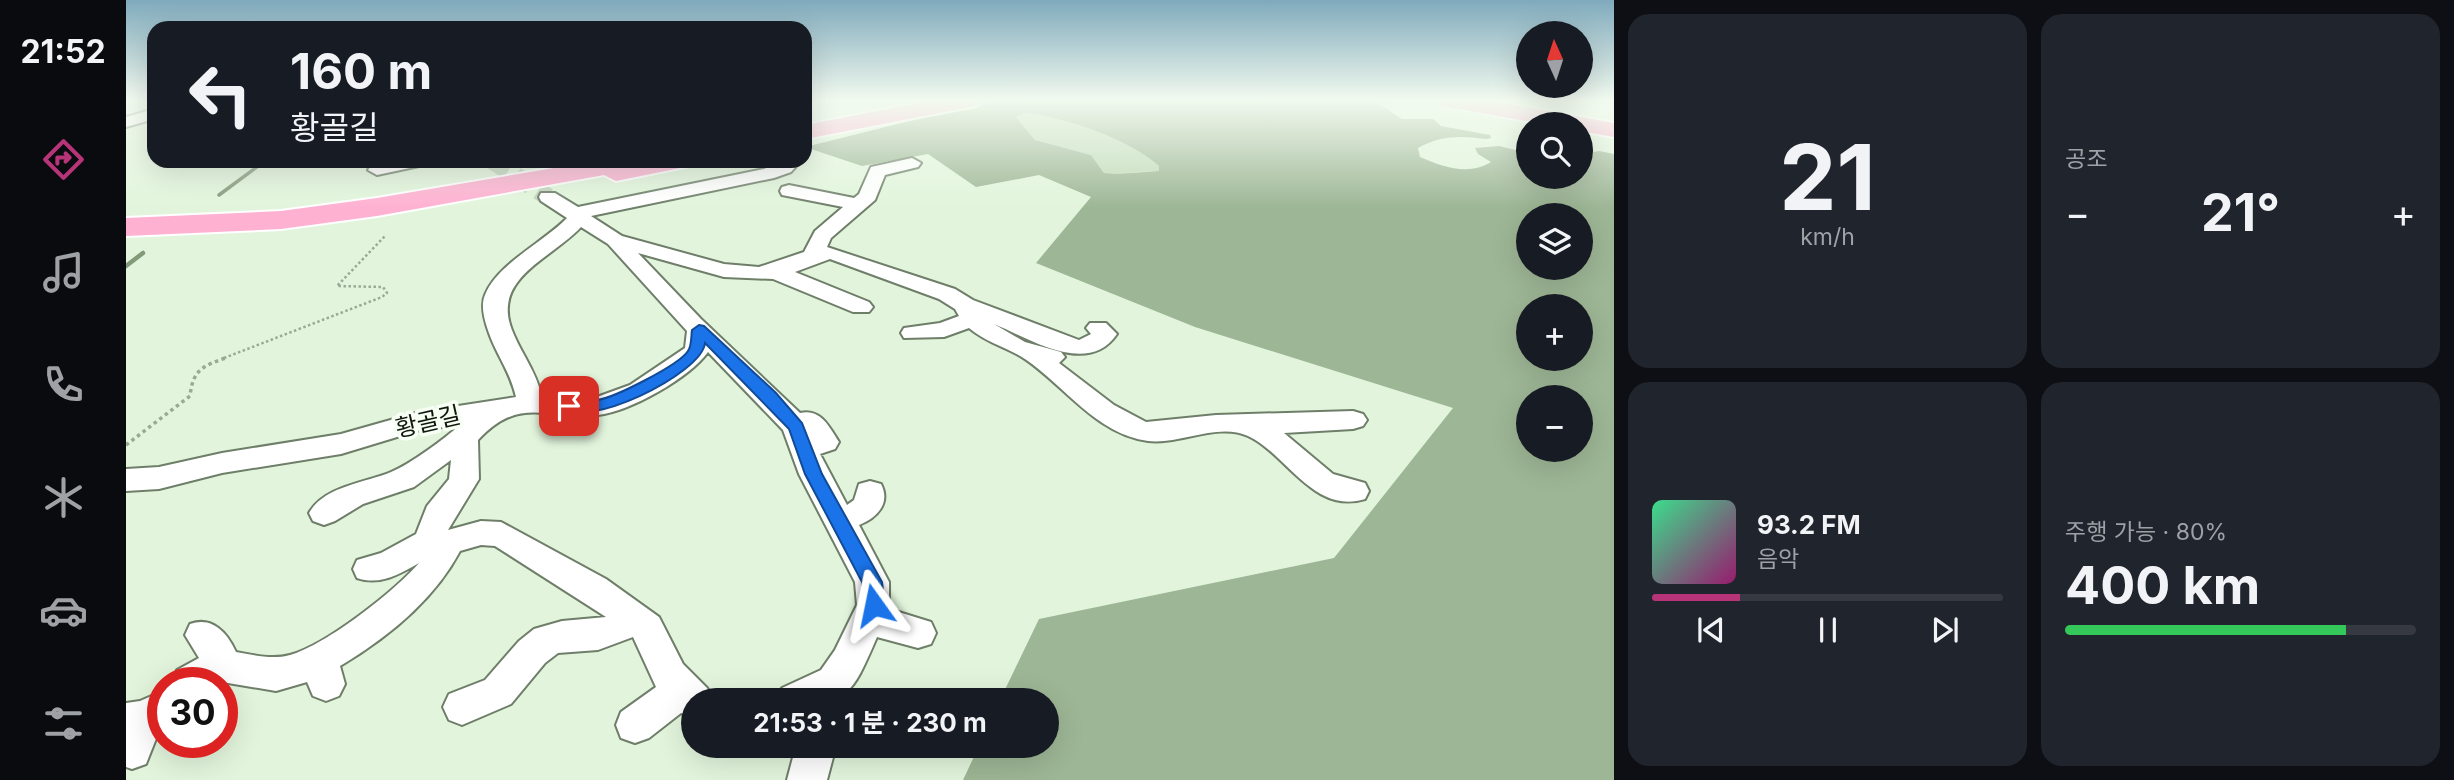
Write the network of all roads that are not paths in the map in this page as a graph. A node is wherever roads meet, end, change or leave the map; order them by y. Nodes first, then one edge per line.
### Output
1 (912, 163) dead end
2 (386, 168) edge
3 (488, 168) edge
4 (530, 168) edge
5 (571, 168) edge
6 (600, 168) edge
7 (641, 168) edge
8 (785, 168) edge
9 (377, 170) dead end
10 (789, 191) dead end
11 (548, 197) tunnel mouth
12 (859, 205) junction
13 (579, 215) junction
14 (284, 216) junction
15 (126, 217) edge
16 (126, 227) edge
17 (615, 240) junction
18 (814, 254) junction
19 (776, 272) junction
20 (861, 307) dead end
21 (968, 312) junction
22 (1098, 328) dead end
23 (699, 330) junction
24 (913, 333) dead end
25 (1076, 348) junction
26 (1036, 357) junction
27 (530, 402) junction
28 (494, 411) junction
29 (1353, 420) dead end
30 (1242, 426) junction
31 (466, 435) junction
32 (126, 480) edge
33 (1354, 491) dead end
34 (870, 492) dead end
35 (324, 513) dead end
36 (839, 520) junction
37 (439, 542) junction
38 (369, 569) dead end
39 (869, 617) junction
40 (633, 618) junction
41 (918, 633) dead end
42 (203, 635) dead end
43 (221, 666) joint
44 (681, 688) edge
45 (834, 688) edge
46 (681, 699) edge
47 (462, 707) dead end
48 (635, 725) dead end
49 (813, 758) edge
50 (807, 780) edge

1 - 12 street
2 - 9 lane
3 - 14 highway
4 - 14 highway
5 - 14 highway
6 - 14 highway
7 - 14 highway
8 - 13 street
10 - 12 street
11 - 13 street
12 - 18 street
13 - 17 street
13 - 27 street
14 - 15 highway
14 - 16 highway
17 - 19 street
17 - 23 street
18 - 19 street
18 - 21 street
19 - 20 street
21 - 24 street
21 - 25 street
21 - 26 street
22 - 25 street
23 - 27 street, 황골길
23 - 36 street
25 - 26 street
26 - 30 street
27 - 28 street, 황골길
28 - 31 street
28 - 32 street, 황골길
29 - 30 street
30 - 33 street
31 - 35 lane
31 - 37 street
34 - 36 street
36 - 39 street
37 - 38 lane
37 - 40 street
37 - 43 street
39 - 41 lane
39 - 45 street
40 - 44 street
40 - 47 street
42 - 43 street
46 - 48 street
49 - 50 street

